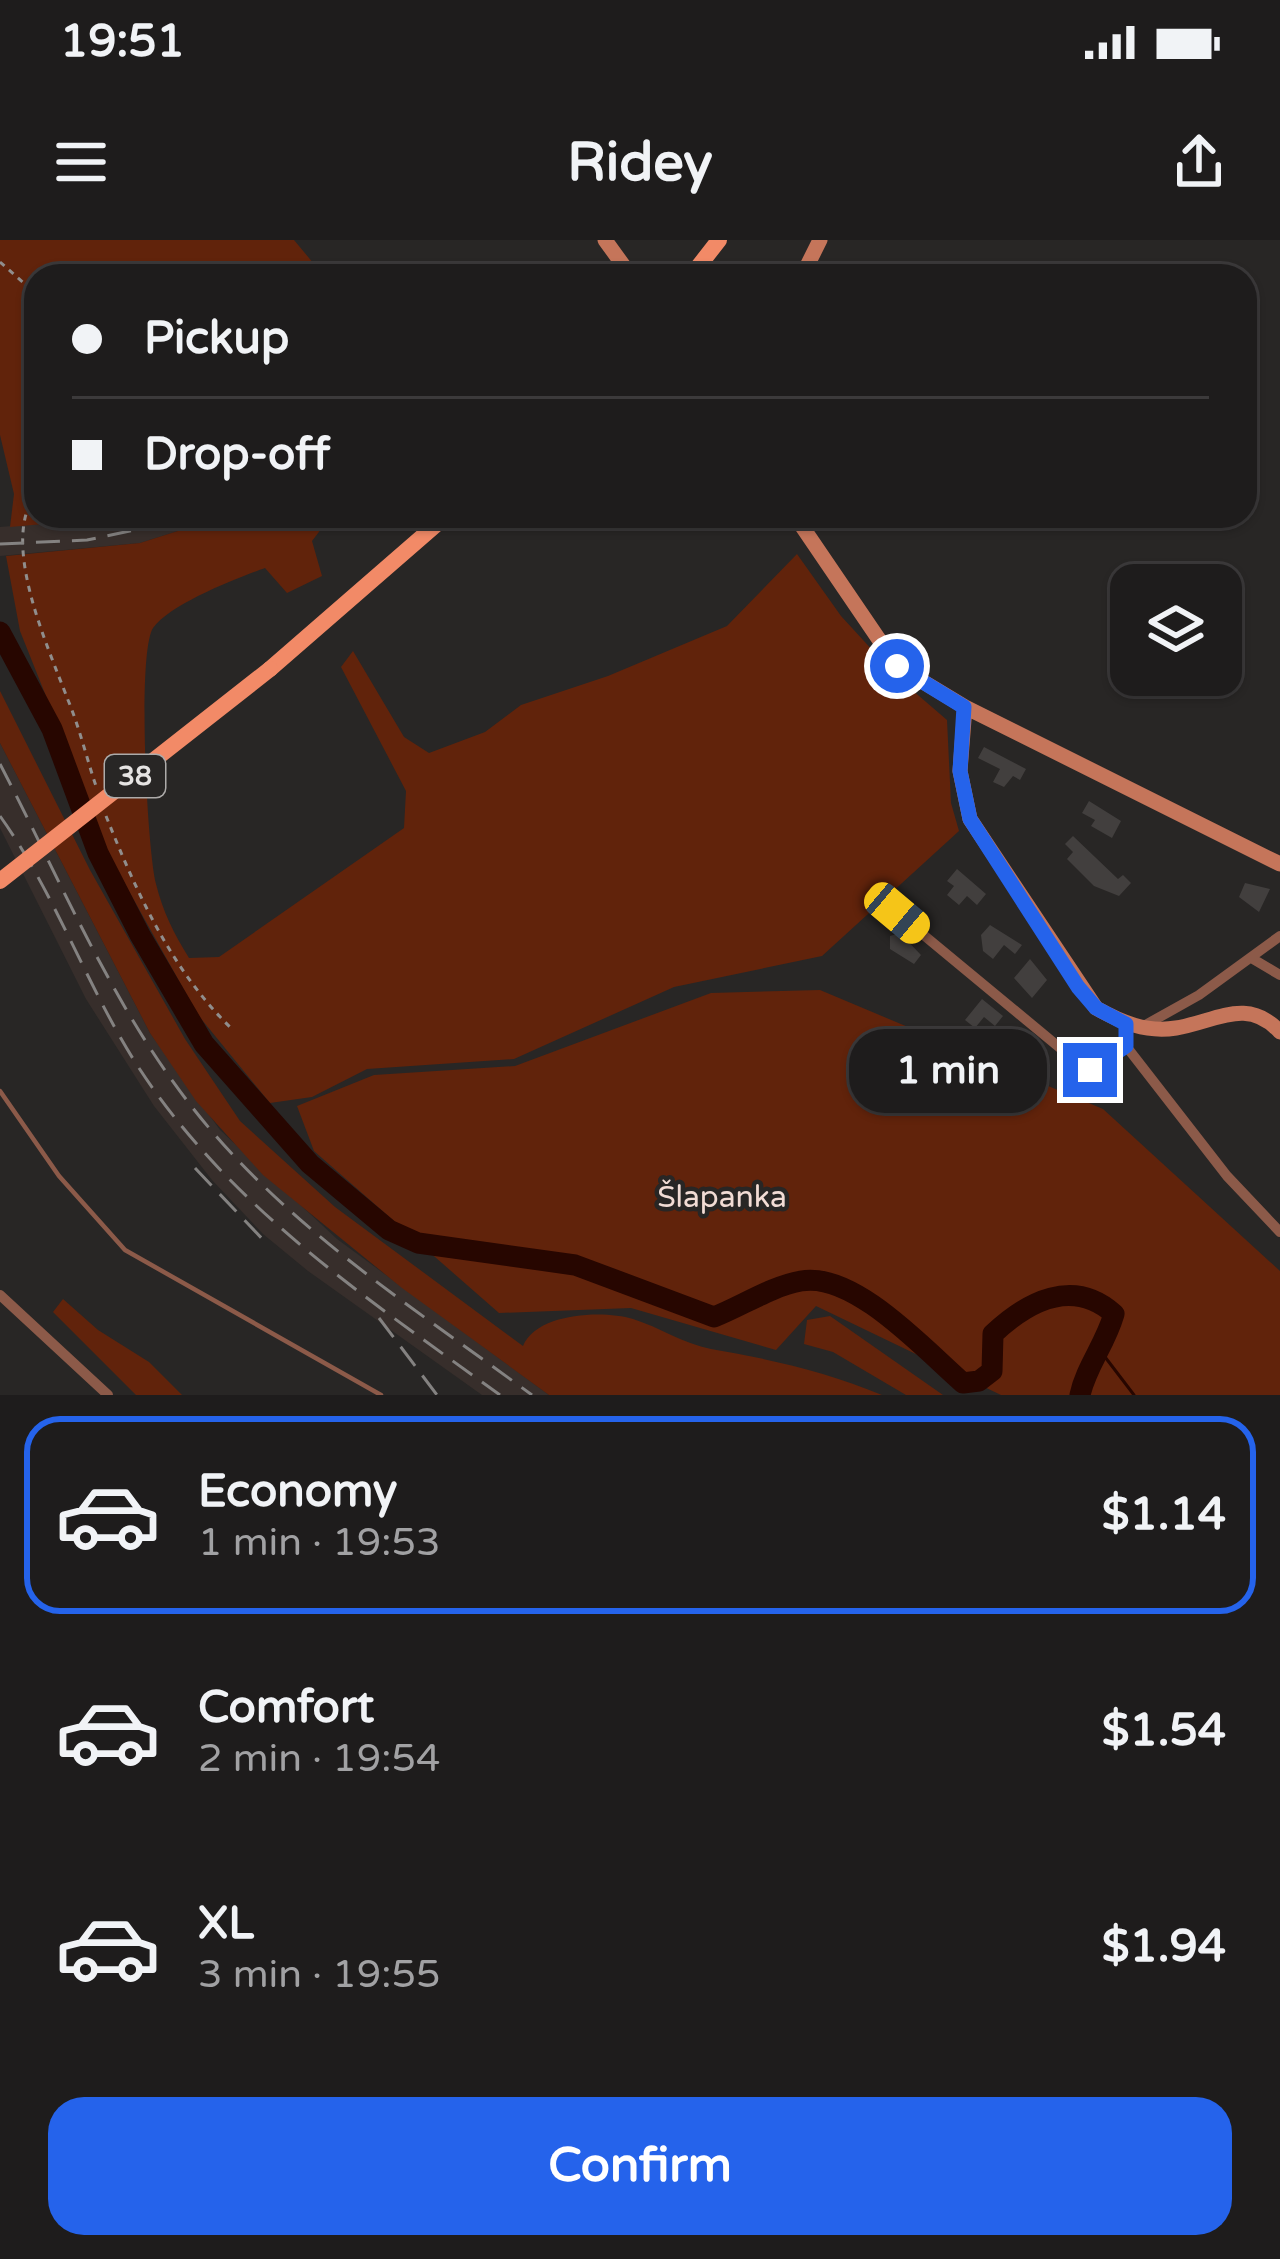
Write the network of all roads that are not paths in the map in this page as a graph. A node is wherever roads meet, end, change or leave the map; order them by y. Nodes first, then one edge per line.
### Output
1 (719, 240) edge
2 (700, 264) edge
3 (432, 528) edge
4 (803, 528) edge
5 (964, 707) junction
6 (1280, 864) edge
7 (0, 881) edge
8 (897, 913) dead end
9 (1280, 936) edge
10 (1253, 959) junction
11 (1280, 975) edge
12 (1133, 1026) junction
13 (1280, 1032) edge
14 (1126, 1046) junction
15 (0, 1091) edge
16 (1280, 1232) edge
17 (0, 1294) edge
18 (109, 1395) edge
19 (381, 1395) edge

1 - 2 main road
3 - 7 main road, 38, bridge
4 - 5 street
5 - 6 street
5 - 12 street
8 - 14 street
9 - 10 street
10 - 11 street
10 - 12 street
12 - 13 street
12 - 14 street
14 - 16 street
15 - 19 lane
17 - 18 street

